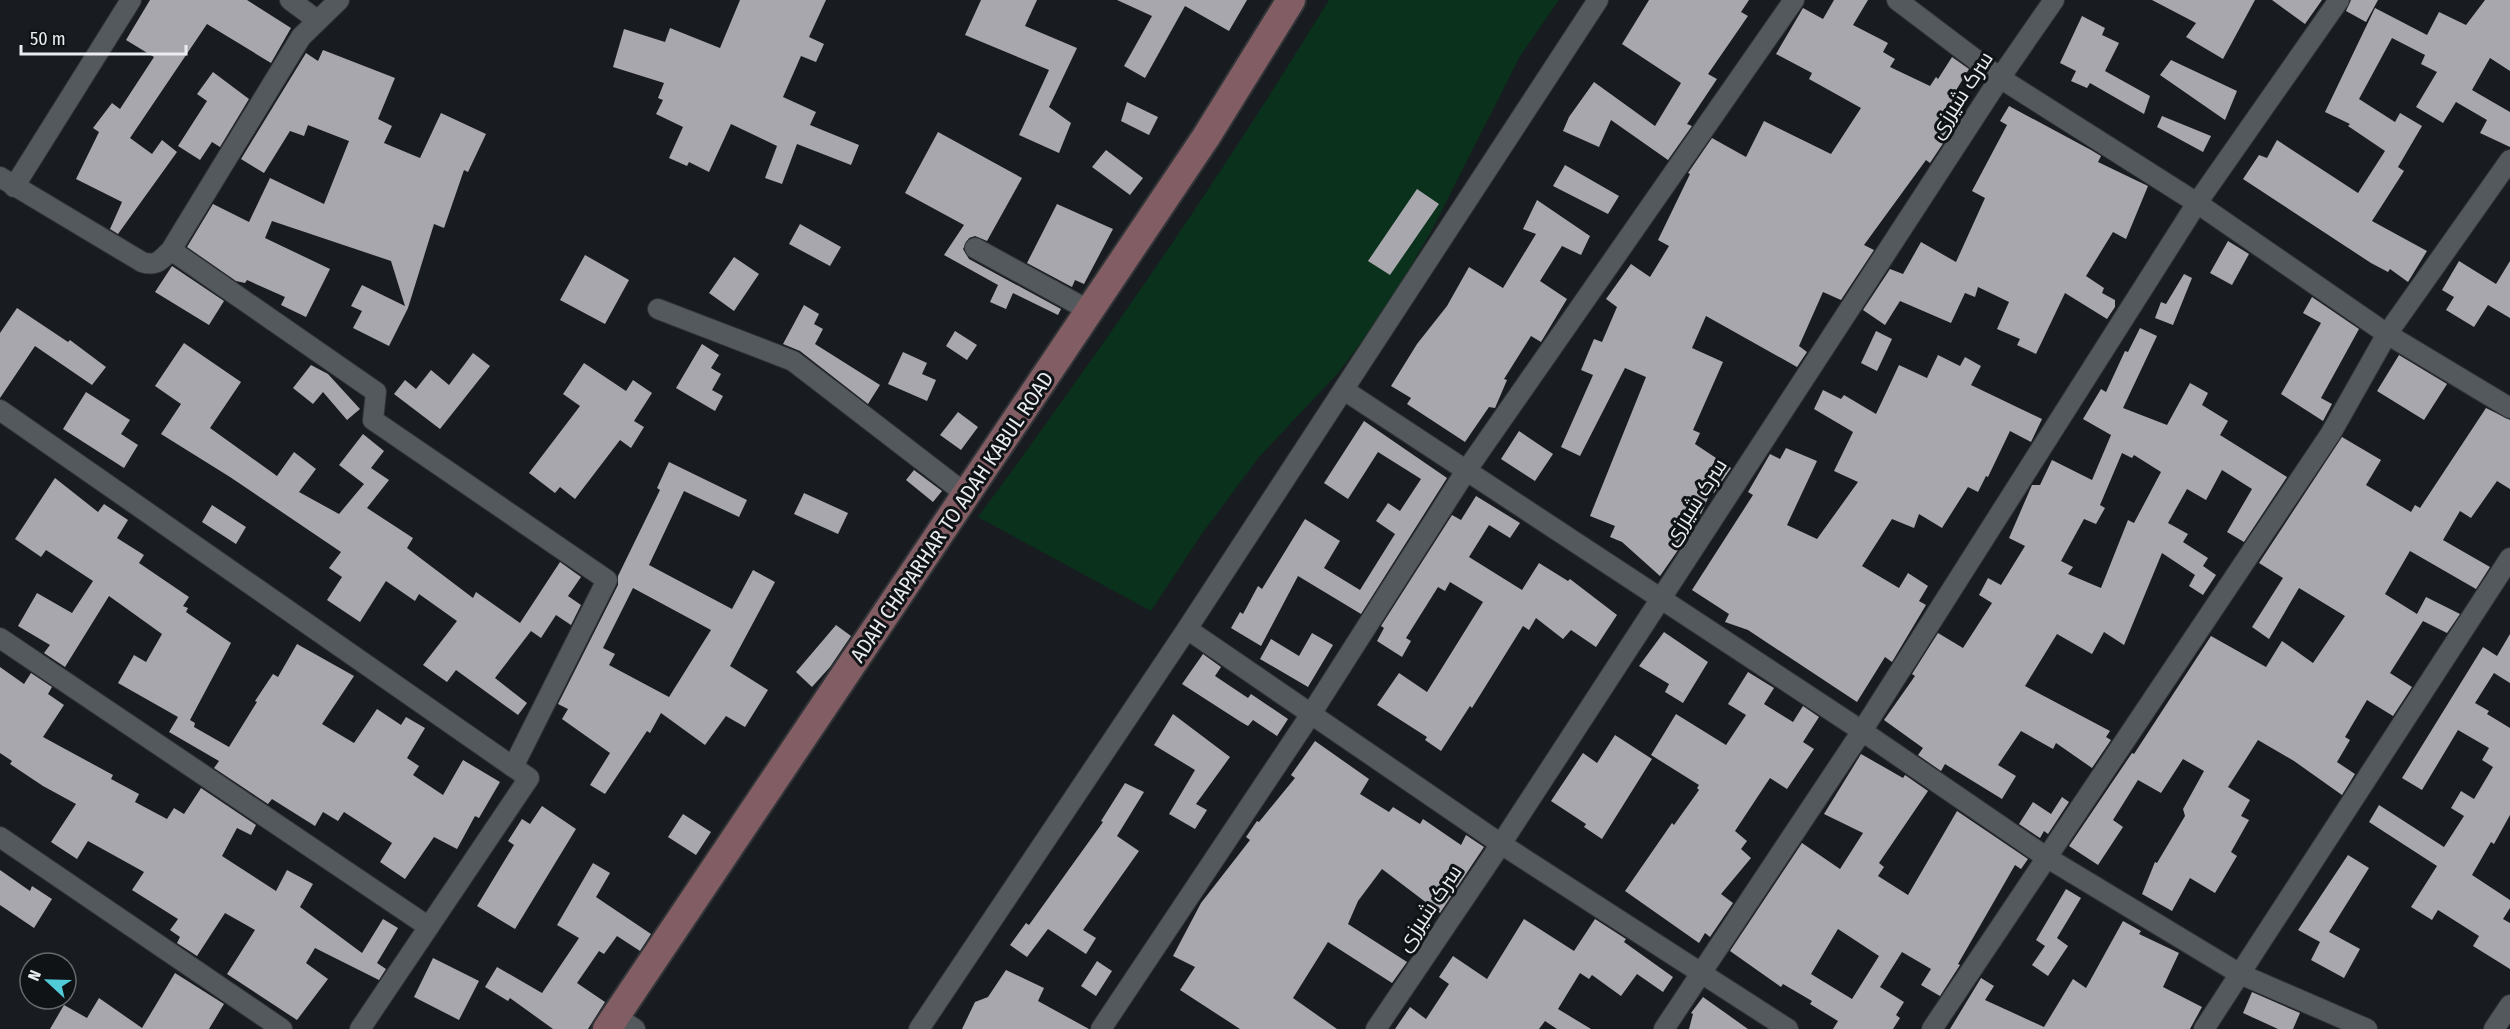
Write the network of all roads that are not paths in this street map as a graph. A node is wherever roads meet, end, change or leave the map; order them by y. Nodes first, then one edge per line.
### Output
1 (131, 0) edge
2 (290, 0) edge
3 (339, 0) edge
4 (1291, 0) edge
5 (1598, 0) edge
6 (1794, 0) edge
7 (1897, 0) edge
8 (2054, 0) edge
9 (2339, 0) edge
10 (317, 20) junction
11 (2000, 78) junction
12 (2510, 160) edge
13 (7, 182) edge
14 (2197, 203) junction
15 (975, 248) dead end
16 (171, 250) junction
17 (658, 309) dead end
18 (1090, 311) junction
19 (2387, 334) junction
20 (1344, 390) junction
21 (2510, 408) edge
22 (0, 410) edge
23 (1466, 471) junction
24 (967, 495) junction
25 (2510, 558) edge
26 (1660, 600) junction
27 (1187, 629) junction
28 (0, 638) edge
29 (1311, 714) junction
30 (1862, 731) junction
31 (513, 766) junction
32 (0, 837) edge
33 (1501, 844) junction
34 (2046, 857) junction
35 (429, 927) junction
36 (1702, 972) junction
37 (2240, 974) junction
38 (2510, 1005) edge
39 (615, 1026) edge
40 (282, 1029) edge
41 (360, 1029) edge
42 (919, 1029) edge
43 (1101, 1029) edge
44 (1376, 1029) edge
45 (1664, 1029) edge
46 (1788, 1029) edge
47 (1932, 1029) edge
48 (2204, 1029) edge
49 (2367, 1029) edge
50 (2494, 1029) edge

1 - 13 street
2 - 10 street
3 - 10 street
4 - 18 main road, ADAH CHAPARHAR TO ADAH KABUL ROAD
5 - 20 street
6 - 23 street
7 - 11 street
8 - 11 street, سرک شیرزی
9 - 14 street
10 - 16 street
11 - 14 street
11 - 26 street, سرک شیرزی
12 - 19 street
13 - 16 street
14 - 19 street
14 - 30 street
15 - 18 street
16 - 31 street
17 - 24 street
18 - 24 main road, ADAH CHAPARHAR TO ADAH KABUL ROAD
19 - 21 street
19 - 34 street
20 - 23 street
20 - 27 street
22 - 31 street
23 - 26 street
23 - 29 street
24 - 39 main road, ADAH CHAPARHAR TO ADAH KABUL ROAD
25 - 37 street
26 - 30 street
26 - 33 street, سرک شیرزی
27 - 29 street
27 - 42 street
28 - 35 street
29 - 33 street
29 - 43 street
30 - 34 street
30 - 36 street
31 - 35 street
32 - 40 street
33 - 36 street
33 - 44 street, سرک شیرزی
34 - 37 street
34 - 47 street
35 - 41 street
36 - 45 street
36 - 46 street
37 - 48 street
37 - 49 street
38 - 50 street

